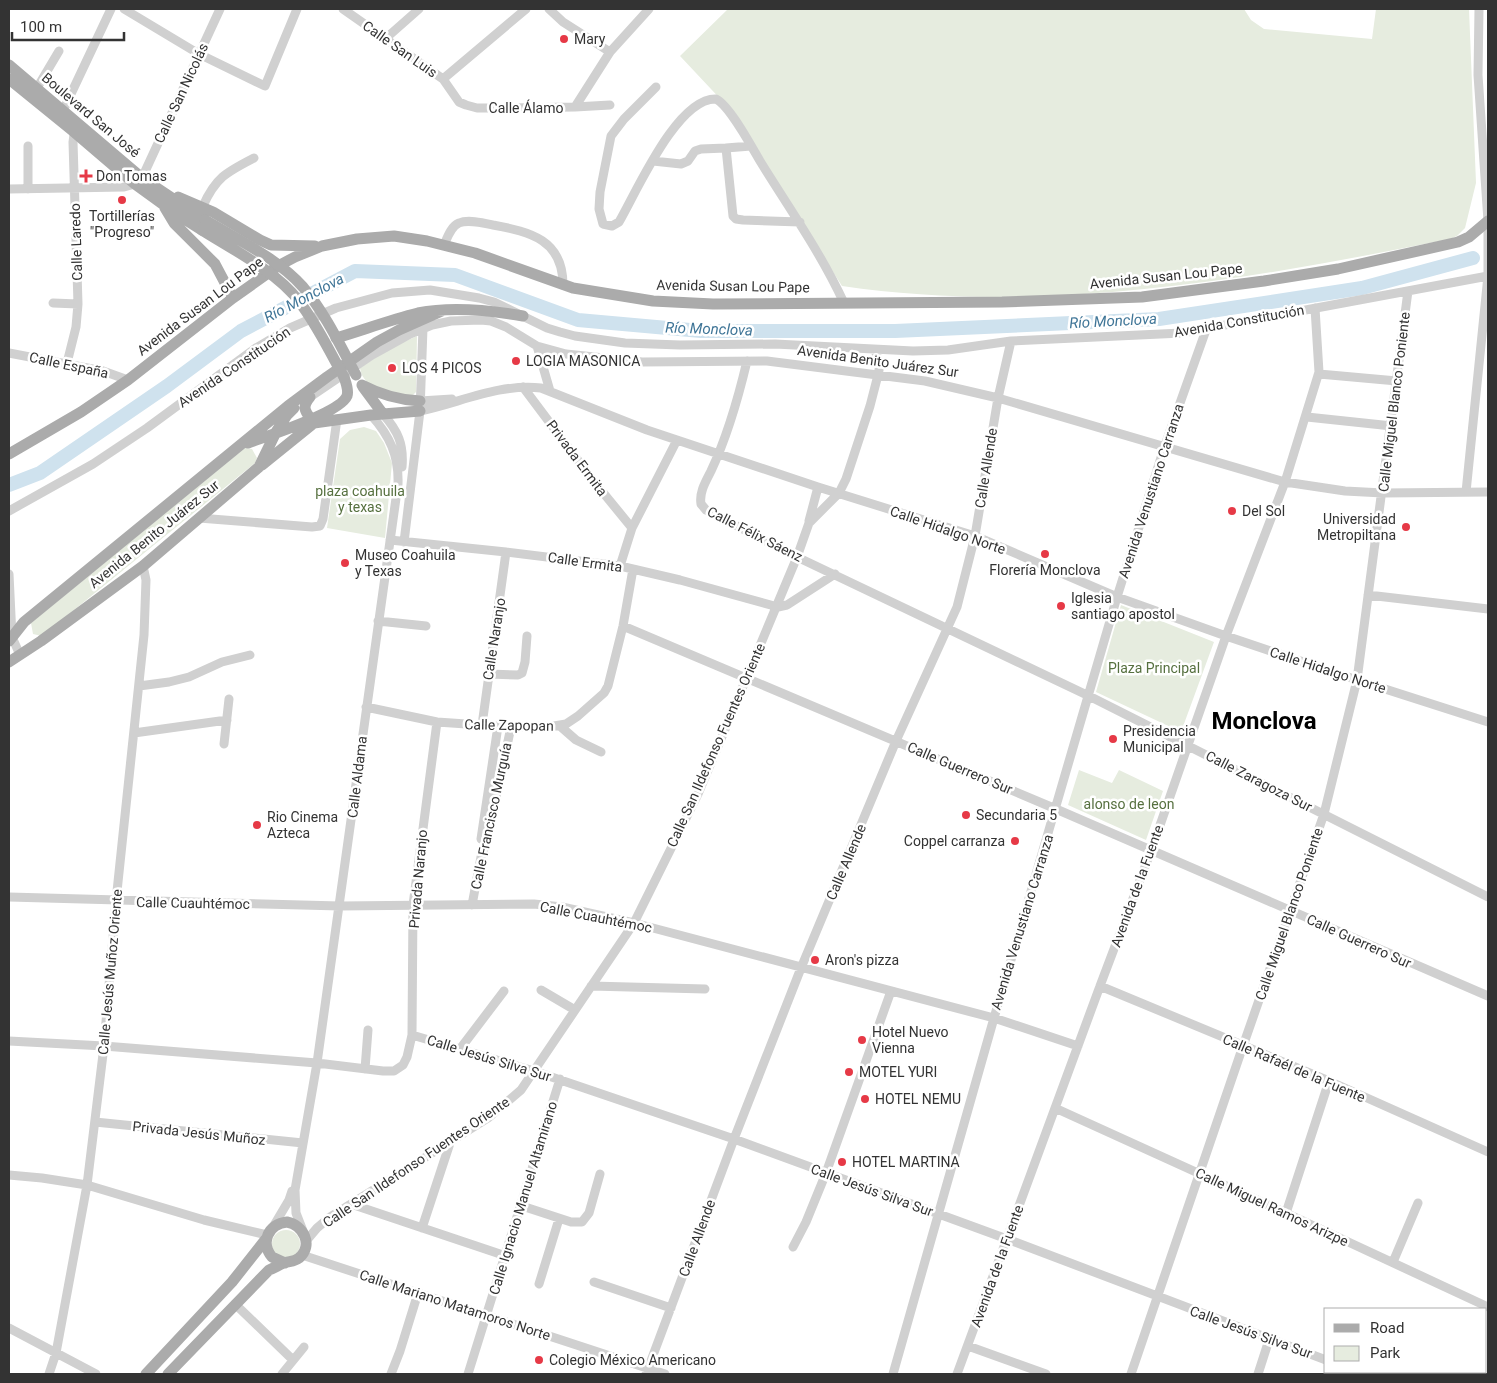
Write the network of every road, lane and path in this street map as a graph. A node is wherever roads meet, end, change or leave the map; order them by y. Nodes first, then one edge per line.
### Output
1 (111, 9) edge
2 (124, 9) edge
3 (220, 9) edge
4 (297, 9) edge
5 (343, 9) edge
6 (419, 9) edge
7 (526, 9) edge
8 (549, 9) edge
9 (649, 9) edge
10 (1479, 9) edge
11 (385, 39) junction
12 (59, 51) dead end
13 (610, 52) junction
14 (199, 54) junction
15 (9, 65) edge
16 (9, 79) edge
17 (443, 80) junction
18 (656, 87) dead end
19 (37, 88) junction
20 (610, 105) dead end
21 (575, 107) junction
22 (477, 108) joint
23 (61, 115) junction
24 (75, 126) junction
25 (28, 146) dead end
26 (751, 146) junction
27 (726, 148) junction
28 (254, 158) dead end
29 (653, 161) junction
30 (138, 181) junction
31 (9, 189) edge
32 (28, 189) junction
33 (74, 189) junction
34 (164, 199) junction
35 (203, 206) junction
36 (1488, 221) edge
37 (800, 222) junction
38 (203, 225) junction
39 (444, 245) junction
40 (322, 246) junction
41 (1488, 259) edge
42 (1488, 276) edge
43 (1471, 280) junction
44 (563, 285) junction
45 (1408, 291) junction
46 (234, 298) junction
47 (53, 303) dead end
48 (844, 303) junction
49 (78, 304) junction
50 (1315, 308) junction
51 (444, 310) junction
52 (522, 316) junction
53 (423, 328) junction
54 (1206, 330) junction
55 (336, 338) junction
56 (1011, 341) junction
57 (537, 346) junction
58 (875, 350) junction
59 (9, 353) edge
60 (747, 361) junction
61 (67, 363) junction
62 (1319, 374) junction
63 (878, 375) junction
64 (128, 380) junction
65 (359, 380) junction
66 (1398, 380) junction
67 (523, 387) junction
68 (550, 391) junction
69 (310, 397) junction
70 (998, 398) junction
71 (420, 406) junction
72 (383, 414) junction
73 (371, 415) junction
74 (1307, 417) junction
75 (337, 419) junction
76 (313, 421) junction
77 (1392, 426) junction
78 (276, 432) junction
79 (398, 434) junction
80 (677, 440) junction
81 (243, 445) junction
82 (1164, 448) junction
83 (9, 454) edge
84 (719, 454) junction
85 (415, 457) junction
86 (260, 464) junction
87 (1285, 482) junction
88 (398, 484) junction
89 (818, 487) junction
90 (1466, 492) junction
91 (1488, 492) edge
92 (839, 493) junction
93 (1383, 493) junction
94 (9, 511) edge
95 (199, 518) junction
96 (808, 523) junction
97 (632, 528) junction
98 (975, 536) junction
99 (390, 540) junction
100 (404, 542) junction
101 (506, 552) junction
102 (797, 557) junction
103 (143, 566) junction
104 (620, 566) junction
105 (633, 570) junction
106 (9, 574) edge
107 (835, 574) junction
108 (1368, 595) junction
109 (1117, 597) junction
110 (775, 607) junction
111 (1488, 609) edge
112 (378, 621) junction
113 (24, 622) junction
114 (426, 626) dead end
115 (623, 626) junction
116 (948, 627) junction
117 (528, 636) dead end
118 (1226, 636) junction
119 (10, 639) edge
120 (41, 641) junction
121 (20, 655) junction
122 (250, 655) dead end
123 (9, 662) edge
124 (488, 674) junction
125 (746, 679) junction
126 (1357, 680) junction
127 (139, 686) junction
128 (1088, 696) junction
129 (229, 699) dead end
130 (366, 707) junction
131 (227, 720) junction
132 (437, 722) junction
133 (1488, 722) edge
134 (482, 725) junction
135 (498, 726) junction
136 (560, 726) junction
137 (511, 727) junction
138 (134, 733) junction
139 (896, 741) junction
140 (224, 744) dead end
141 (1189, 746) junction
142 (602, 752) dead end
143 (1056, 809) junction
144 (1324, 814) junction
145 (1151, 851) junction
146 (481, 857) junction
147 (9, 897) edge
148 (1488, 897) edge
149 (116, 901) junction
150 (413, 905) junction
151 (472, 905) junction
152 (340, 906) junction
153 (1290, 911) junction
154 (634, 922) junction
155 (801, 968) junction
156 (591, 986) junction
157 (1100, 986) junction
158 (705, 989) dead end
159 (541, 990) dead end
160 (891, 991) junction
161 (504, 992) dead end
162 (1488, 996) edge
163 (575, 1010) junction
164 (994, 1018) junction
165 (368, 1030) dead end
166 (412, 1035) junction
167 (9, 1041) edge
168 (104, 1046) junction
169 (1078, 1046) junction
170 (1243, 1046) junction
171 (460, 1049) junction
172 (317, 1063) junction
173 (365, 1069) junction
174 (534, 1070) junction
175 (560, 1079) junction
176 (1329, 1081) junction
177 (1055, 1108) junction
178 (95, 1122) junction
179 (734, 1139) junction
180 (451, 1140) junction
181 (303, 1144) junction
182 (1488, 1152) edge
183 (826, 1173) junction
184 (600, 1174) dead end
185 (1200, 1174) junction
186 (9, 1175) edge
187 (297, 1176) junction
188 (87, 1185) junction
189 (1418, 1203) dead end
190 (351, 1204) junction
191 (522, 1206) junction
192 (1286, 1212) junction
193 (938, 1214) junction
194 (559, 1219) junction
195 (422, 1228) junction
196 (269, 1234) junction
197 (304, 1236) junction
198 (1007, 1240) junction
199 (793, 1247) dead end
200 (302, 1254) junction
201 (506, 1256) junction
202 (1393, 1262) junction
203 (285, 1263) junction
204 (594, 1282) dead end
205 (539, 1284) dead end
206 (418, 1293) junction
207 (1157, 1297) junction
208 (235, 1304) junction
209 (1488, 1306) edge
210 (671, 1308) junction
211 (488, 1315) junction
212 (9, 1328) edge
213 (1269, 1340) junction
214 (968, 1346) junction
215 (304, 1348) dead end
216 (56, 1353) junction
217 (1324, 1359) edge
218 (293, 1360) junction
219 (647, 1372) edge
220 (49, 1374) edge
221 (96, 1374) edge
222 (146, 1374) edge
223 (168, 1374) edge
224 (282, 1374) edge
225 (391, 1374) edge
226 (468, 1374) edge
227 (665, 1374) edge
228 (893, 1374) edge
229 (957, 1374) edge
230 (1046, 1374) edge
231 (1131, 1374) edge
232 (1258, 1374) edge

1 - 23 street
2 - 14 street
3 - 14 street, Calle San Nicolás
4 - 14 street
5 - 11 street, Calle San Luis
6 - 11 street
7 - 17 street
8 - 13 street
9 - 13 street
10 - 36 street
11 - 17 street, Calle San Luis
12 - 19 street
13 - 21 street
14 - 30 street, Calle San Nicolás
15 - 19 main road, Boulevard San José
16 - 23 main road, Boulevard San José
17 - 22 street, Calle San Luis
18 - 29 street
19 - 23 main road, Boulevard San José
20 - 21 street, Calle Álamo
21 - 22 street, Calle Álamo
23 - 24 main road, Boulevard San José
24 - 30 main road, Boulevard San José
24 - 33 street, Calle Laredo
25 - 32 street
26 - 27 street
26 - 29 street
26 - 37 street
27 - 29 street
27 - 37 street
28 - 35 street
30 - 33 street
30 - 34 main road, Boulevard San José
31 - 32 street
32 - 33 street
33 - 49 street, Calle Laredo
34 - 35 main road
34 - 38 main road, Boulevard San José
34 - 46 main road
35 - 40 main road
36 - 41 street
36 - 48 main road, Avenida Susan Lou Pape
37 - 48 street
38 - 55 main road, bridge
38 - 76 main road, Avenida Benito Juárez Sur, bridge
39 - 40 main road, Avenida Susan Lou Pape
39 - 44 main road, Avenida Susan Lou Pape
39 - 44 street
40 - 46 main road, Avenida Susan Lou Pape
41 - 42 street
41 - 43 street
42 - 43 street, Avenida Constitución
42 - 90 street
43 - 45 street, Avenida Constitución
44 - 48 main road, Avenida Susan Lou Pape
45 - 50 street, Avenida Constitución
45 - 66 street, Calle Miguel Blanco Poniente
46 - 64 main road, Avenida Susan Lou Pape
47 - 49 street
49 - 61 street, Calle Laredo
50 - 54 street, Avenida Constitución
50 - 62 street, Avenida de la Fuente
51 - 52 main road
51 - 55 main road
51 - 81 main road
52 - 58 street, Avenida Constitución
52 - 94 street, Avenida Constitución
53 - 57 street, Avenida Benito Juárez Sur
53 - 69 street, Avenida Benito Juárez Sur
53 - 71 street
54 - 56 street, Avenida Constitución
54 - 82 street, Avenida Venustiano Carranza
55 - 65 main road, bridge
56 - 58 street, Avenida Constitución
56 - 70 street, Calle Allende
57 - 60 street, Avenida Benito Juárez Sur
57 - 68 street
58 - 63 street, Calle San Ildefonso Fuentes Oriente
59 - 61 street, Calle España
60 - 63 street, Avenida Benito Juárez Sur
60 - 84 street, Calle Félix Sáenz
61 - 64 street, Calle España
62 - 66 street
62 - 74 street, Avenida de la Fuente
63 - 70 street, Avenida Benito Juárez Sur
63 - 92 street, Calle San Ildefonso Fuentes Oriente
64 - 83 main road, Avenida Susan Lou Pape
65 - 71 main road
65 - 72 main road
66 - 77 street, Calle Miguel Blanco Poniente
67 - 68 street, Calle Hidalgo Norte
67 - 71 street, Calle Hidalgo Norte
67 - 97 street, Privada Ermita
68 - 80 street, Calle Hidalgo Norte
69 - 76 main road
69 - 78 main road
70 - 82 street, Avenida Benito Juárez Sur
70 - 98 street, Calle Allende
71 - 72 main road
71 - 85 street
72 - 73 main road
72 - 79 street
73 - 75 main road
73 - 88 street, Calle Aldama
74 - 77 street
74 - 87 street, Avenida de la Fuente
75 - 76 main road
75 - 95 street
76 - 78 main road, Avenida Benito Juárez Sur
76 - 86 main road
77 - 93 street, Calle Miguel Blanco Poniente
78 - 81 main road, Avenida Benito Juárez Sur
78 - 86 main road, Avenida Benito Juárez Sur
79 - 85 street
79 - 88 street
80 - 84 street, Calle Hidalgo Norte
80 - 97 street
81 - 86 main road
81 - 113 main road, Avenida Benito Juárez Sur
82 - 87 street, Avenida Benito Juárez Sur
82 - 109 street, Avenida Venustiano Carranza
84 - 89 street, Calle Hidalgo Norte
84 - 102 street, Calle Félix Sáenz
85 - 100 street
86 - 95 main road, Avenida Benito Juárez Sur
87 - 93 street, Avenida Benito Juárez Sur
87 - 118 street, Avenida de la Fuente
88 - 99 street, Calle Aldama
89 - 92 street, Calle Hidalgo Norte
89 - 96 street, Calle San Ildefonso Fuentes Oriente
90 - 91 street, Avenida Benito Juárez Sur
90 - 93 street, Avenida Benito Juárez Sur
92 - 96 street, Calle San Ildefonso Fuentes Oriente
92 - 98 street, Calle Hidalgo Norte
93 - 108 street, Calle Miguel Blanco Poniente
95 - 103 main road, Avenida Benito Juárez Sur
96 - 102 street, Calle San Ildefonso Fuentes Oriente
97 - 104 street
98 - 109 street, Calle Hidalgo Norte
98 - 116 street, Calle Allende
99 - 100 street, Calle Ermita
99 - 112 street, Calle Aldama
100 - 101 street, Calle Ermita
101 - 104 street, Calle Ermita
101 - 124 street, Calle Naranjo
102 - 107 street, Calle Félix Sáenz
102 - 110 street, Calle San Ildefonso Fuentes Oriente
103 - 120 main road, Avenida Benito Juárez Sur
103 - 127 street, Calle Jesús Muñoz Oriente
104 - 105 street, Calle Ermita
105 - 110 street, Calle Ermita
105 - 115 street, Calle Zapopan
106 - 119 street
107 - 110 street
107 - 116 street, Calle Félix Sáenz
108 - 111 street
108 - 126 street, Calle Miguel Blanco Poniente
109 - 118 street, Calle Hidalgo Norte
109 - 128 street, Avenida Venustiano Carranza
110 - 125 street, Calle San Ildefonso Fuentes Oriente
112 - 114 street
112 - 130 street, Calle Aldama
113 - 119 main road, Avenida Benito Juárez Sur
113 - 120 main road
115 - 125 street, Calle Guerrero Sur
115 - 136 street, Calle Zapopan
116 - 128 street, Calle Zaragoza Sur
116 - 139 street, Calle Allende
117 - 124 street
118 - 126 street, Calle Hidalgo Norte
118 - 141 street, Avenida de la Fuente
119 - 121 street
120 - 121 main road, Avenida Benito Juárez Sur
121 - 123 main road, Avenida Benito Juárez Sur
122 - 127 street
124 - 134 street, Calle Naranjo
125 - 139 street, Calle Guerrero Sur
125 - 154 street, Calle San Ildefonso Fuentes Oriente
126 - 133 street, Calle Hidalgo Norte
126 - 144 street, Calle Miguel Blanco Poniente
127 - 138 street, Calle Jesús Muñoz Oriente
128 - 141 street, Calle Zaragoza Sur
128 - 143 street, Avenida Venustiano Carranza
129 - 131 street
130 - 132 street, Calle Zapopan
130 - 152 street, Calle Aldama
131 - 138 street
131 - 140 street
132 - 134 street, Calle Zapopan
132 - 150 street, Privada Naranjo
134 - 135 street, Calle Zapopan
135 - 137 street, Calle Zapopan
135 - 146 street
136 - 137 street, Calle Zapopan
136 - 142 street
137 - 146 street, Calle Francisco Murguía
138 - 149 street, Calle Jesús Muñoz Oriente
139 - 143 street, Calle Guerrero Sur
139 - 155 street, Calle Allende
141 - 144 street, Calle Zaragoza Sur
141 - 145 street, Avenida de la Fuente
143 - 145 street, Calle Guerrero Sur
143 - 164 street, Avenida Venustiano Carranza
144 - 148 street, Calle Zaragoza Sur
144 - 153 street, Calle Miguel Blanco Poniente
145 - 153 street, Calle Guerrero Sur
145 - 157 street, Avenida de la Fuente
146 - 151 street, Calle Francisco Murguía
147 - 149 street, Calle Cuauhtémoc
149 - 152 street, Calle Cuauhtémoc
149 - 168 street, Calle Jesús Muñoz Oriente
150 - 151 street, Calle Cuauhtémoc
150 - 152 street, Calle Cuauhtémoc
150 - 166 street, Privada Naranjo
151 - 154 street, Calle Cuauhtémoc
152 - 172 street, Calle Aldama
153 - 162 street, Calle Guerrero Sur
153 - 170 street, Calle Miguel Blanco Poniente
154 - 155 street, Calle Cuauhtémoc
154 - 156 street, Calle San Ildefonso Fuentes Oriente
155 - 160 street, Calle Cuauhtémoc
155 - 179 street, Calle Allende
156 - 158 street
156 - 163 street, Calle San Ildefonso Fuentes Oriente
157 - 169 street, Avenida de la Fuente
157 - 170 street, Calle Rafaél de la Fuente
159 - 163 street
160 - 164 street, Calle Cuauhtémoc
160 - 183 street
161 - 171 street
163 - 174 street, Calle San Ildefonso Fuentes Oriente
164 - 169 street, Calle Cuauhtémoc
164 - 193 street, Avenida Venustiano Carranza
165 - 173 street
166 - 171 street, Calle Jesús Silva Sur
166 - 173 street, Privada Naranjo
167 - 168 street
168 - 172 street
168 - 178 street, Calle Jesús Muñoz Oriente
169 - 177 street, Avenida de la Fuente
170 - 176 street, Calle Rafaél de la Fuente
170 - 185 street, Calle Miguel Blanco Poniente
171 - 174 street, Calle Jesús Silva Sur
172 - 173 street
172 - 181 street, Calle Aldama
174 - 175 street, Calle Jesús Silva Sur
174 - 180 street, Calle San Ildefonso Fuentes Oriente
175 - 179 street, Calle Jesús Silva Sur
175 - 191 street, Calle Ignacio Manuel Altamirano
176 - 182 street, Calle Rafaél de la Fuente
176 - 192 street
177 - 185 street, Calle Miguel Ramos Arizpe
177 - 198 street, Avenida de la Fuente
178 - 181 street, Privada Jesús Muñoz
178 - 188 street, Calle Jesús Muñoz Oriente
179 - 183 street, Calle Jesús Silva Sur
179 - 210 street, Calle Allende
180 - 190 street, Calle San Ildefonso Fuentes Oriente
180 - 195 street
181 - 187 street, Calle Aldama
183 - 193 street, Calle Jesús Silva Sur
183 - 199 street
184 - 194 street
185 - 192 street, Calle Miguel Ramos Arizpe
185 - 207 street, Calle Miguel Blanco Poniente
186 - 188 street
187 - 196 street, Calle Aldama
187 - 197 street, Calle Aldama
188 - 196 street
188 - 216 street, Calle Jesús Muñoz Oriente
189 - 202 street
190 - 195 street
190 - 197 street, Calle San Ildefonso Fuentes Oriente
191 - 194 street
191 - 201 street, Calle Ignacio Manuel Altamirano
192 - 202 street, Calle Miguel Ramos Arizpe
193 - 198 street, Calle Jesús Silva Sur
193 - 228 street, Avenida Venustiano Carranza
194 - 205 street
195 - 201 street
196 - 197 main road
196 - 203 main road
196 - 222 main road
197 - 200 main road
198 - 207 street, Calle Jesús Silva Sur
198 - 214 street, Avenida de la Fuente
200 - 203 main road
200 - 206 street, Calle Mariano Matamoros Norte
201 - 211 street, Calle Ignacio Manuel Altamirano
202 - 209 street, Calle Miguel Ramos Arizpe
203 - 208 main road
204 - 210 street
206 - 211 street, Calle Mariano Matamoros Norte
206 - 225 street
207 - 213 street, Calle Jesús Silva Sur
207 - 231 street, Calle Miguel Blanco Poniente
208 - 218 street
208 - 223 main road
210 - 219 street, Calle Allende
211 - 219 street, Calle Mariano Matamoros Norte
211 - 226 street, Calle Ignacio Manuel Altamirano
212 - 216 street
213 - 217 street, Calle Jesús Silva Sur
213 - 232 street
214 - 229 street, Avenida de la Fuente
214 - 230 street
215 - 218 street
216 - 220 street, Calle Jesús Muñoz Oriente
216 - 221 street
218 - 224 street
219 - 227 street, Calle Mariano Matamoros Norte

